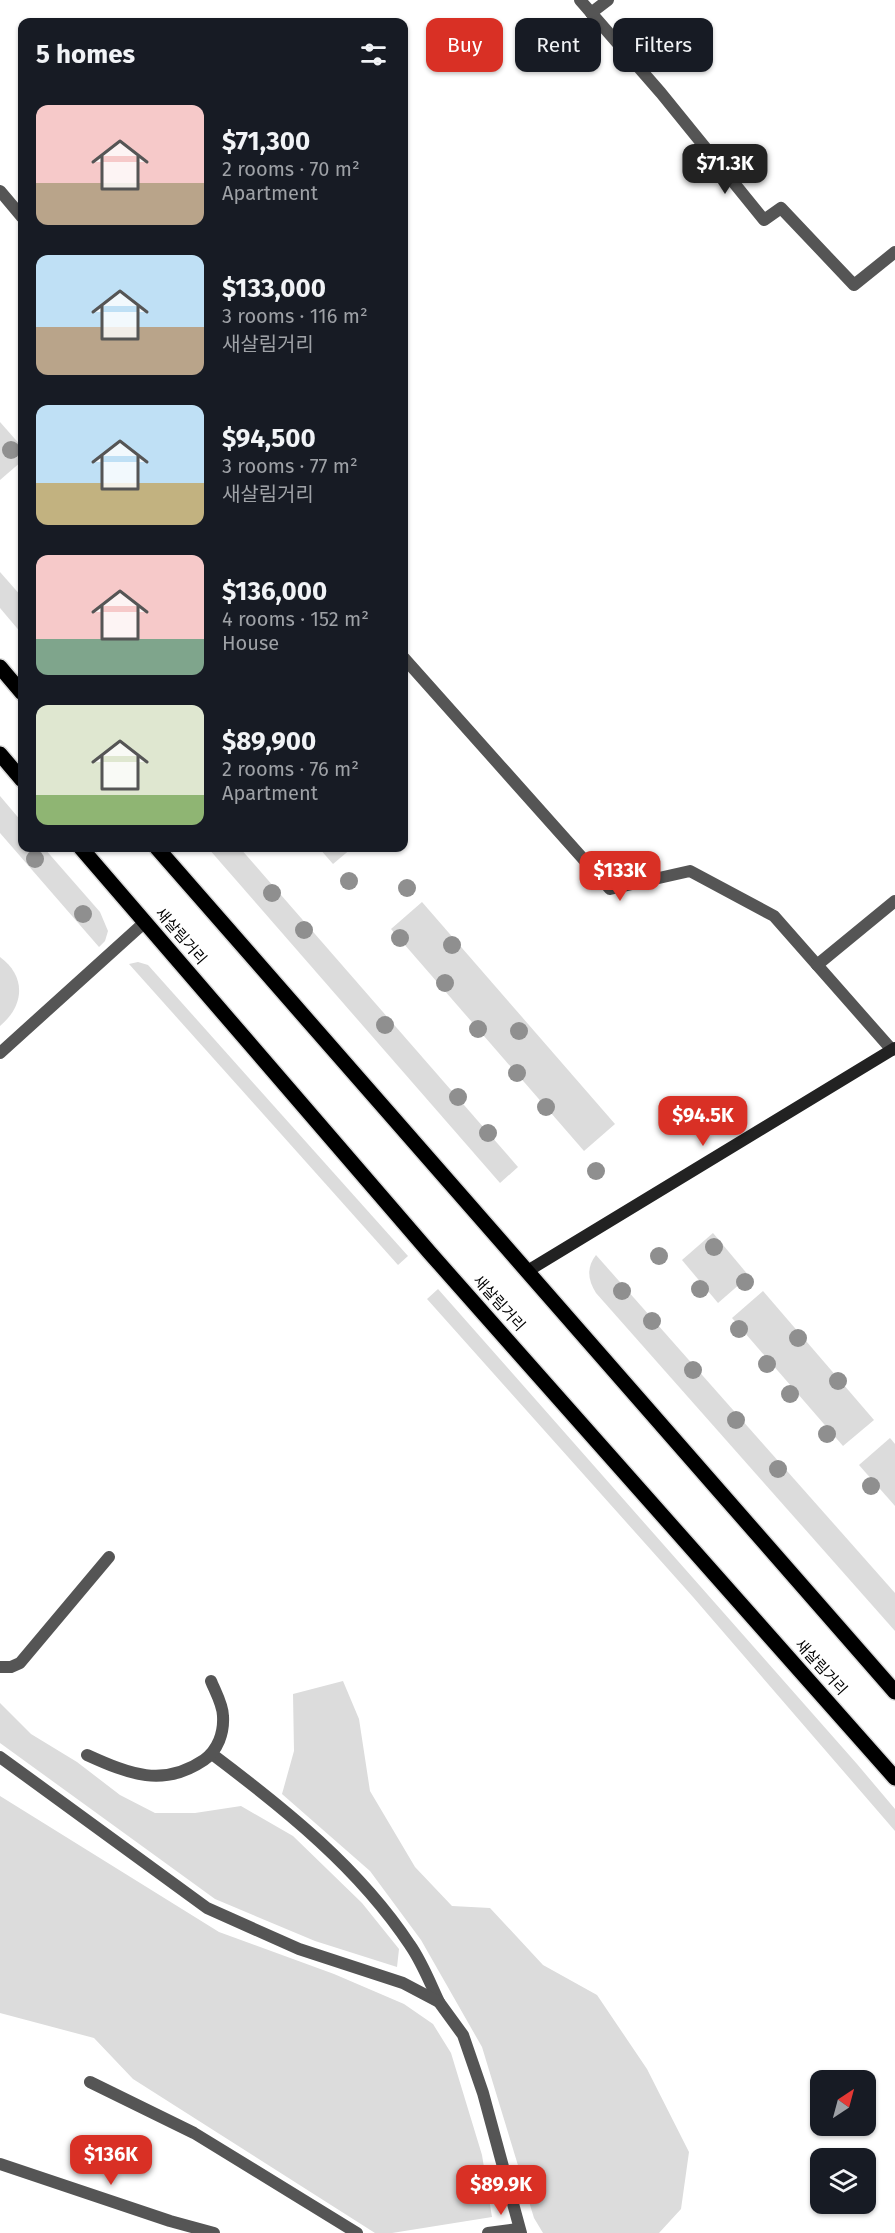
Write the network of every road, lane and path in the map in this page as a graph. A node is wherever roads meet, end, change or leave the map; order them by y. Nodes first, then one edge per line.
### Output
1 (580, 0) edge
2 (608, 0) edge
3 (591, 13) junction
4 (0, 191) edge
5 (18, 212) edge
6 (895, 252) edge
7 (408, 662) edge
8 (0, 667) edge
9 (18, 688) edge
10 (0, 754) edge
11 (18, 775) edge
12 (84, 852) edge
13 (160, 852) edge
14 (895, 901) edge
15 (145, 922) junction
16 (817, 964) junction
17 (894, 1049) edge
18 (0, 1053) edge
19 (526, 1272) junction
20 (109, 1557) dead end
21 (0, 1667) edge
22 (211, 1681) dead end
23 (895, 1692) edge
24 (213, 1754) junction
25 (87, 1755) dead end
26 (0, 1758) edge
27 (895, 1778) edge
28 (439, 2002) junction
29 (90, 2082) dead end
30 (0, 2164) edge
31 (519, 2231) edge
32 (214, 2233) edge
33 (357, 2233) edge
34 (488, 2233) edge

1 - 3 street
2 - 3 street
3 - 6 street
4 - 5 street
7 - 16 street
8 - 9 main road
10 - 11 main road
12 - 15 main road, 새살림거리
13 - 19 main road
14 - 16 street
15 - 18 street
15 - 27 main road, 새살림거리
16 - 17 street
17 - 19 street
19 - 23 main road
20 - 21 street
22 - 24 street
24 - 25 street
24 - 28 street
26 - 28 street
28 - 31 street
29 - 33 street
30 - 32 street
31 - 34 street

